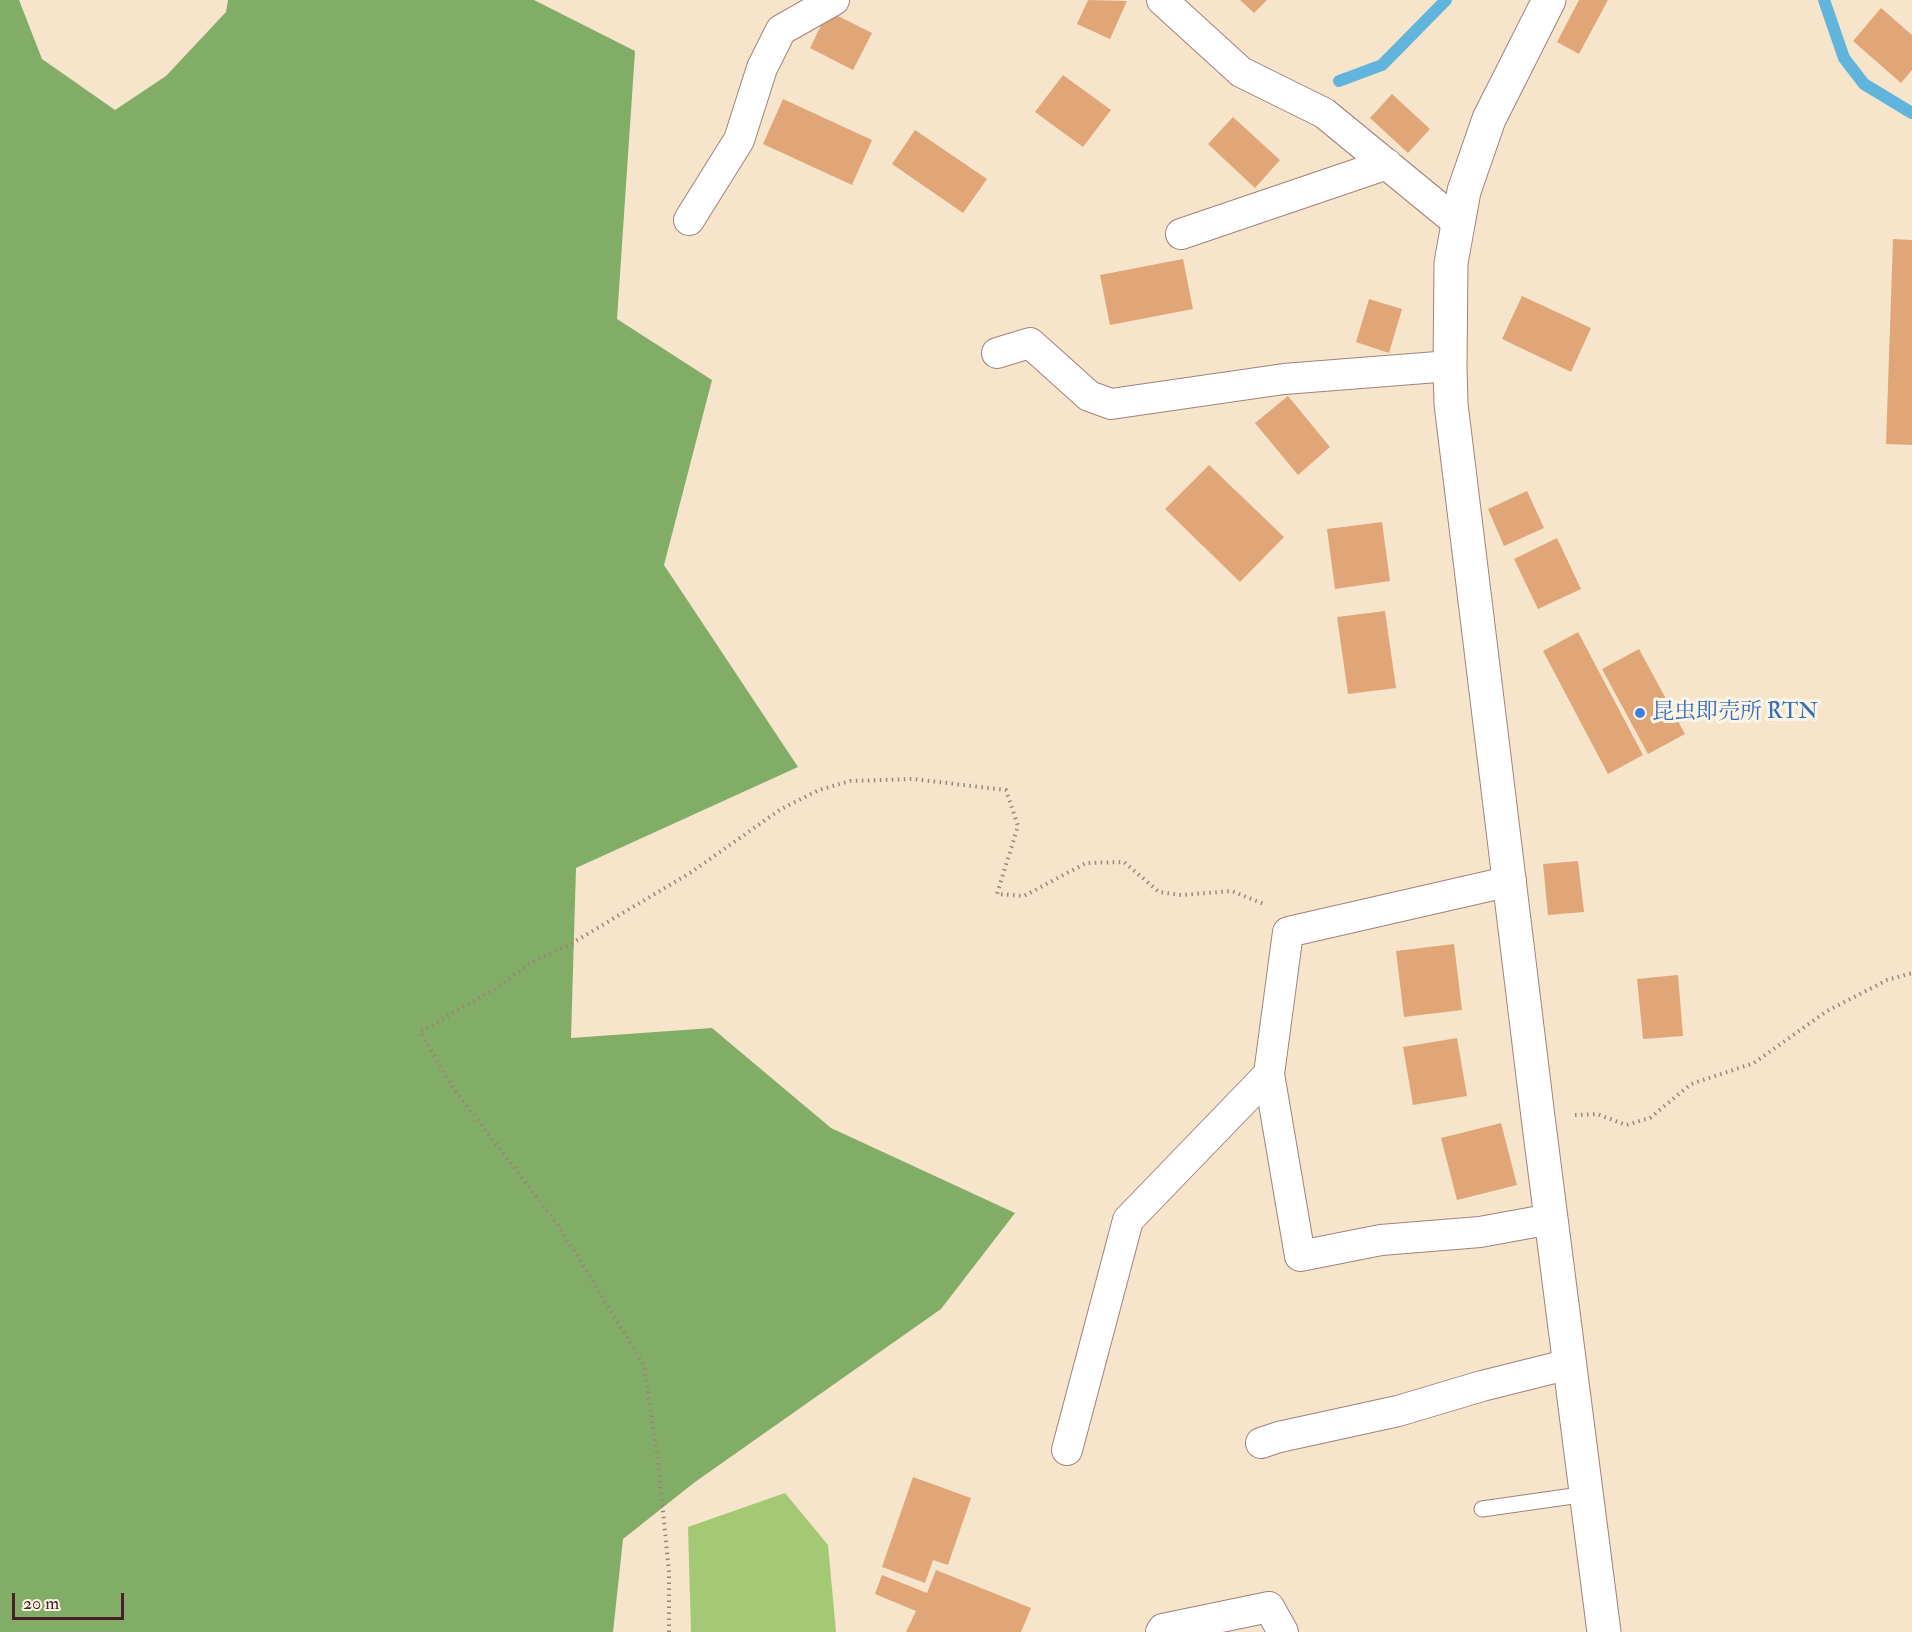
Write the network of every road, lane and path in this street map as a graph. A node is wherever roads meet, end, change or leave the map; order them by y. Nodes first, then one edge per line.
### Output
1 (834, 0) edge
2 (1162, 0) edge
3 (1549, 0) edge
4 (1387, 164) junction
5 (689, 220) dead end
6 (1457, 222) junction
7 (1181, 234) dead end
8 (997, 353) dead end
9 (1450, 366) junction
10 (1511, 881) junction
11 (1288, 932) junction
12 (1912, 973) edge
13 (1269, 1074) junction
14 (1538, 1117) junction
15 (1551, 1219) junction
16 (1570, 1364) junction
17 (1261, 1443) dead end
18 (1068, 1450) dead end
19 (1587, 1494) junction
20 (1482, 1509) dead end
21 (669, 1632) edge
22 (1161, 1632) edge
23 (1283, 1632) edge
24 (1604, 1632) edge

1 - 5 street
2 - 4 street
3 - 6 street
4 - 6 street
4 - 7 street
6 - 9 street
8 - 9 street
9 - 10 street
10 - 11 street
10 - 14 street
11 - 13 street
11 - 21 path
12 - 14 path
13 - 15 street
13 - 18 street
14 - 15 street
15 - 16 street
16 - 17 street
16 - 19 street
19 - 20 lane
19 - 24 street
22 - 23 street

